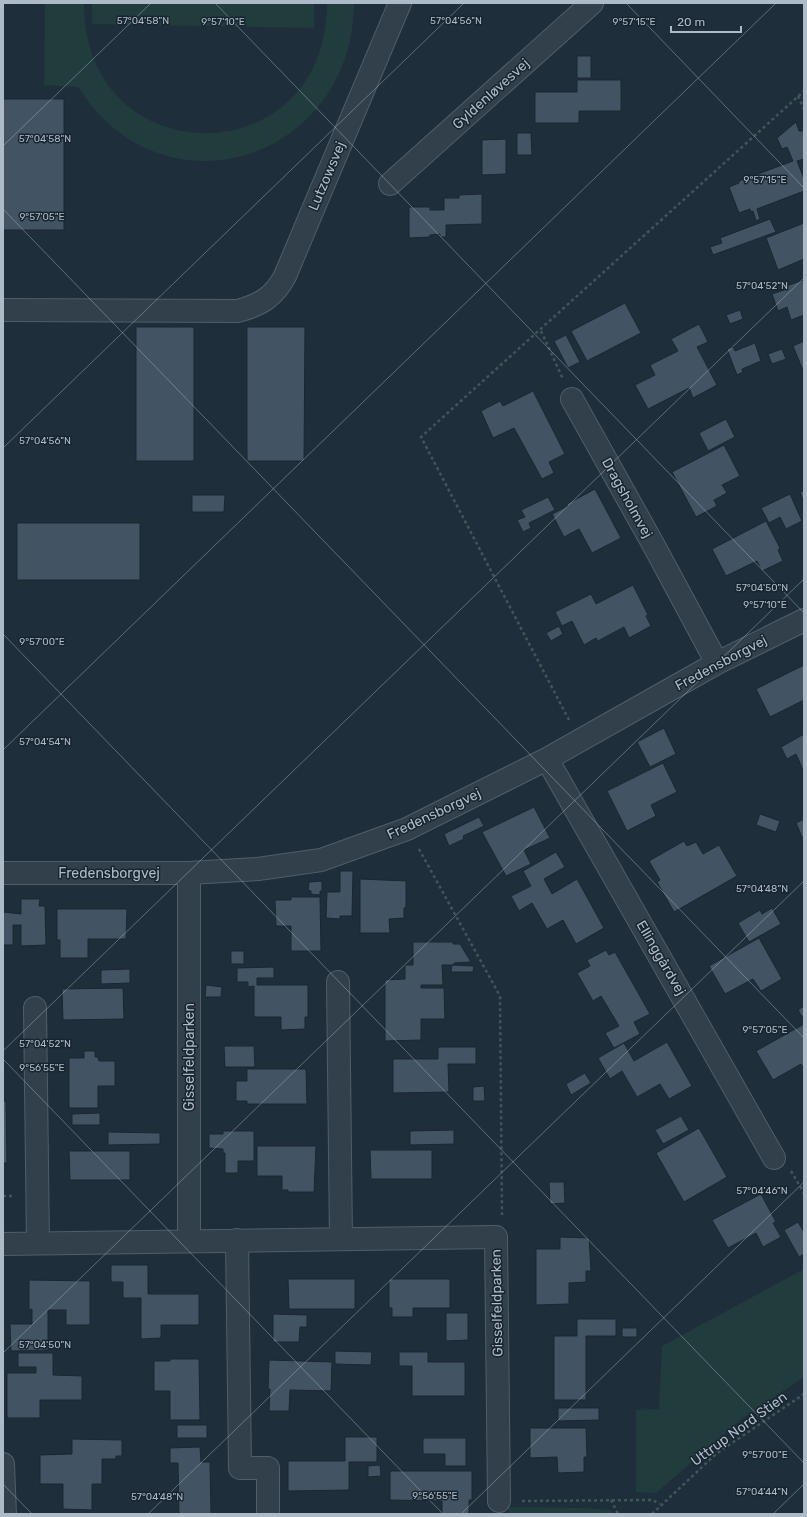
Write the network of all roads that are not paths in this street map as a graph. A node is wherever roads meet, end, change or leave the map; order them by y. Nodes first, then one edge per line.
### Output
1 (400, 3) edge
2 (592, 3) edge
3 (390, 184) dead end
4 (3, 310) edge
5 (572, 400) road end
6 (804, 620) edge
7 (717, 663) junction
8 (547, 759) junction
9 (3, 873) edge
10 (189, 873) junction
11 (338, 982) dead end
12 (35, 1008) dead end
13 (774, 1158) dead end
14 (341, 1239) junction
15 (237, 1240) junction
16 (189, 1241) junction
17 (38, 1243) junction
18 (3, 1244) edge
19 (3, 1464) edge
20 (499, 1501) road end
21 (4, 1514) edge
22 (268, 1514) edge

1 - 4 street, Lutzowsvej
2 - 3 street, Gyldenløvesvej
5 - 7 street, Dragsholmvej
6 - 7 street, Fredensborgvej
7 - 8 street, Fredensborgvej
8 - 10 street, Fredensborgvej
8 - 13 street, Ellinggårdvej
9 - 10 street, Fredensborgvej
10 - 16 street, Gisselfeldparken
11 - 14 street
12 - 17 street
14 - 15 street, Gisselfeldparken
14 - 20 street, Gisselfeldparken
15 - 16 street, Gisselfeldparken
15 - 22 street
16 - 17 street, Gisselfeldparken
17 - 18 street, Gisselfeldparken
19 - 21 street

